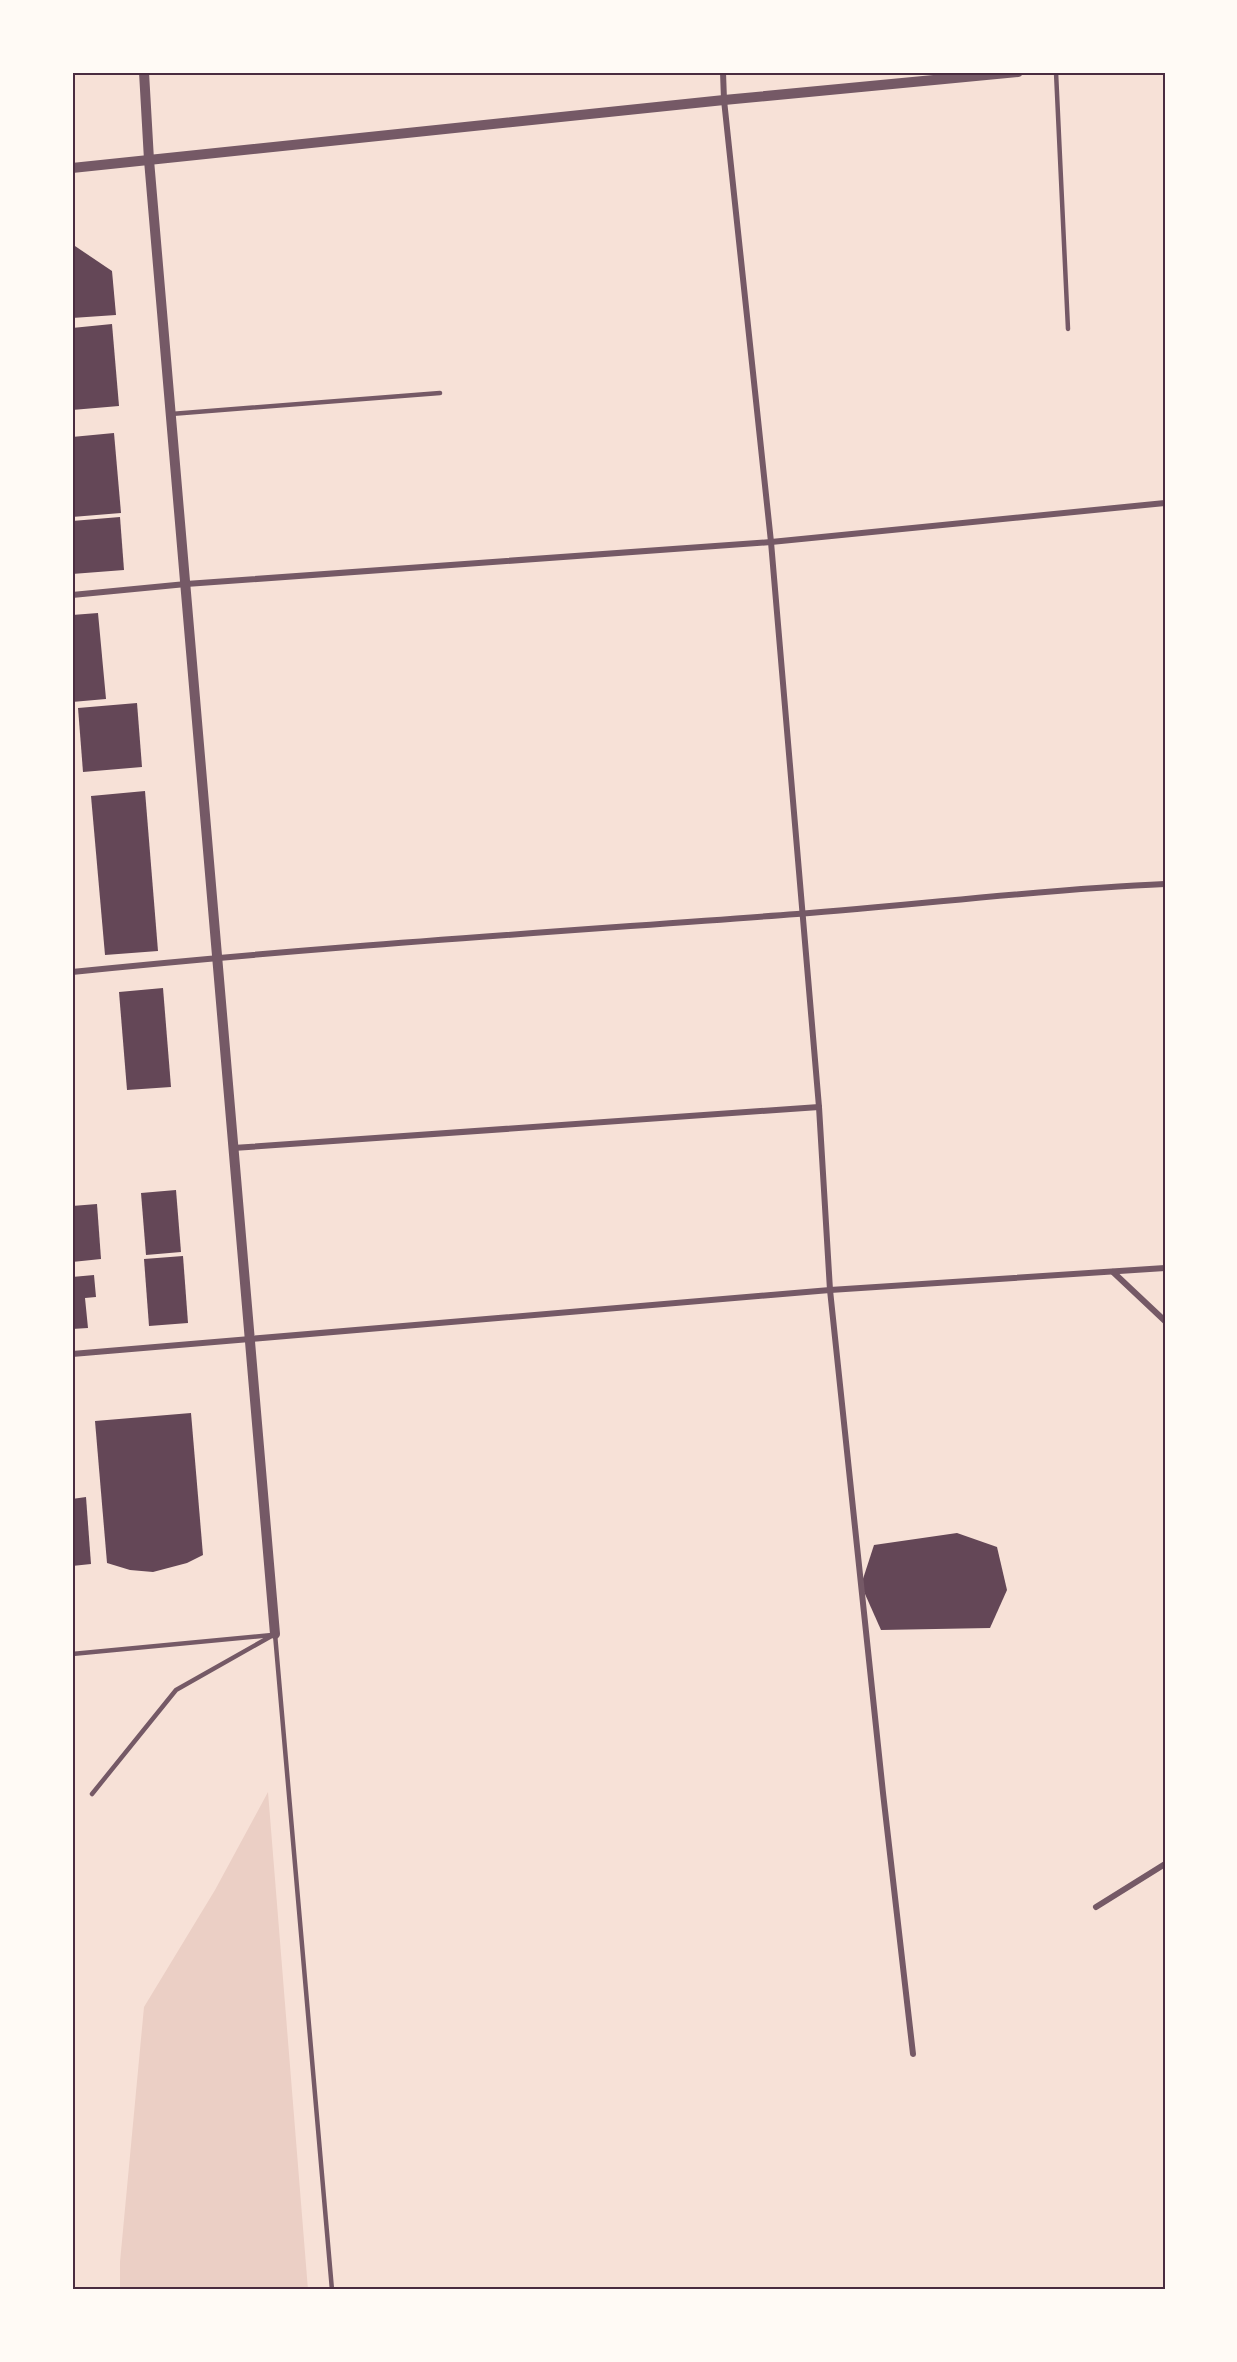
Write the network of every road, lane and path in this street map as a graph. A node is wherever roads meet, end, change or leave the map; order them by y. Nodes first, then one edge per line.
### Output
1 (144, 72) edge
2 (723, 72) edge
3 (1017, 72) edge
4 (1056, 72) edge
5 (724, 100) junction
6 (149, 160) junction
7 (72, 168) edge
8 (1068, 329) dead end
9 (440, 393) dead end
10 (171, 414) junction
11 (1165, 503) edge
12 (771, 542) junction
13 (186, 584) junction
14 (72, 595) edge
15 (1165, 884) edge
16 (802, 914) junction
17 (217, 957) junction
18 (72, 972) edge
19 (819, 1107) junction
20 (233, 1148) junction
21 (1165, 1268) edge
22 (1113, 1271) junction
23 (830, 1290) junction
24 (1165, 1321) edge
25 (249, 1340) junction
26 (72, 1354) edge
27 (275, 1634) junction
28 (72, 1654) edge
29 (92, 1794) dead end
30 (1165, 1864) edge
31 (1096, 1907) dead end
32 (913, 2054) dead end
33 (332, 2290) edge

1 - 6 street
2 - 5 street
3 - 5 street
4 - 8 lane
5 - 6 street
5 - 12 street
6 - 7 street
6 - 10 street
9 - 10 lane
10 - 13 street
11 - 12 street
12 - 13 street
12 - 16 street
13 - 14 street
13 - 17 street
15 - 16 street
16 - 17 street
16 - 19 street
17 - 18 street
17 - 20 street
19 - 20 street
19 - 23 street
20 - 25 street
21 - 22 street
22 - 23 street
22 - 24 street
23 - 25 street
23 - 32 street
25 - 26 street
25 - 27 street
27 - 28 lane
27 - 29 lane
27 - 33 lane
30 - 31 street

